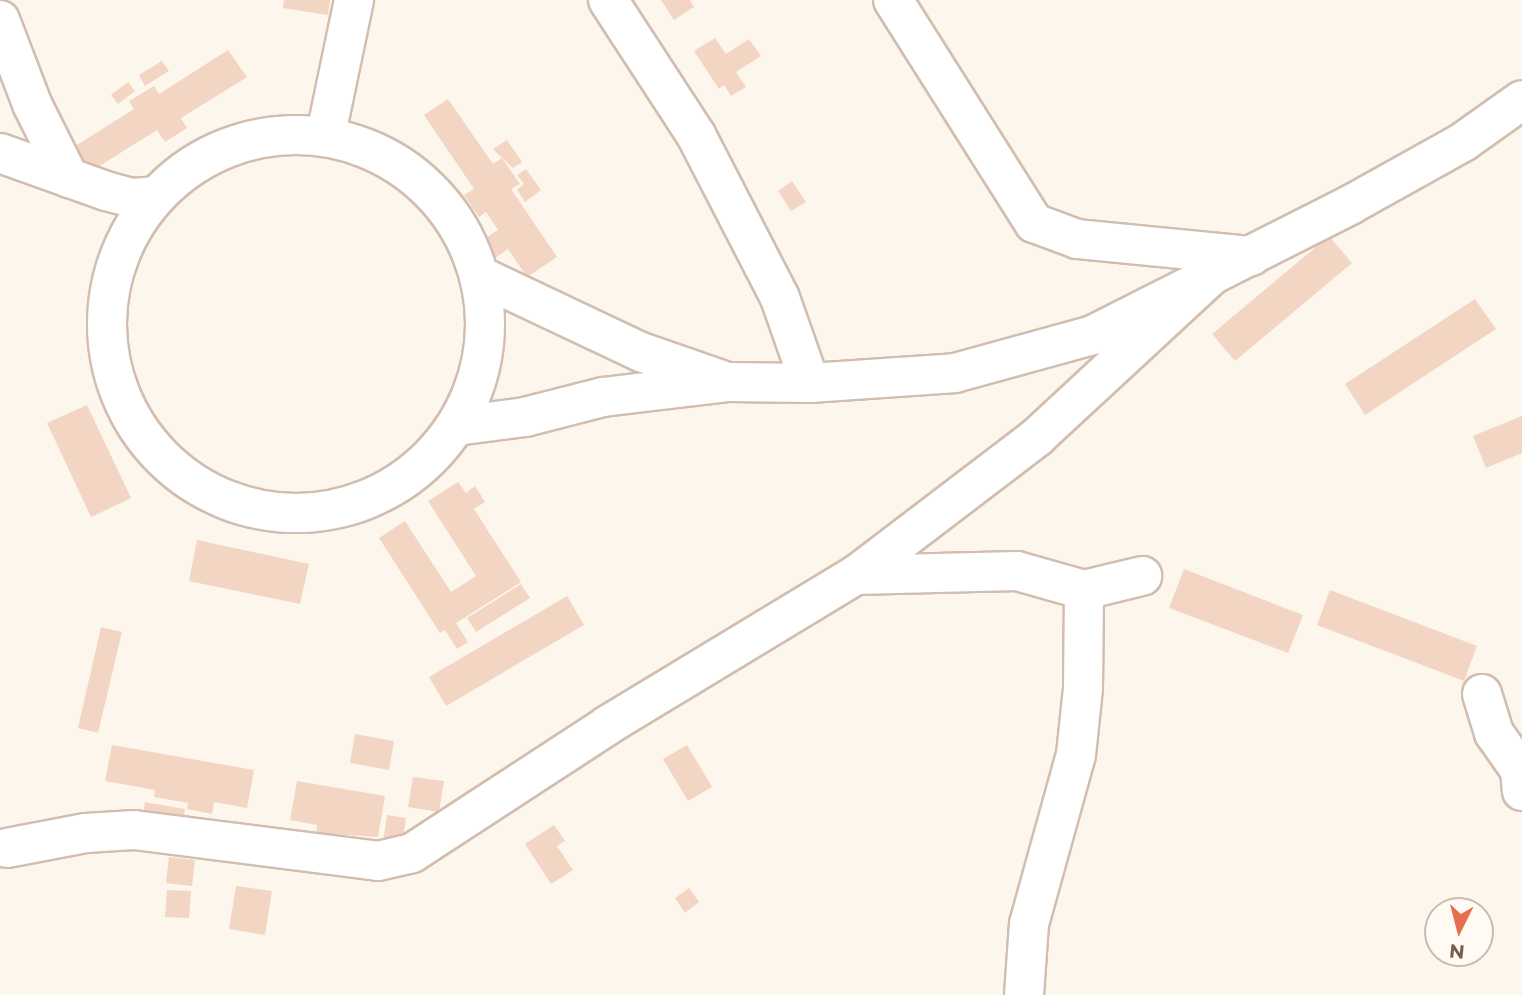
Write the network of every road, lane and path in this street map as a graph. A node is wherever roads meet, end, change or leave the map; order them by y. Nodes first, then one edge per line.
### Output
1 (354, 0) edge
2 (608, 0) edge
3 (893, 0) edge
4 (0, 20) edge
5 (1522, 100) edge
6 (326, 134) junction
7 (0, 153) edge
8 (69, 178) junction
9 (155, 196) junction
10 (1251, 256) junction
11 (480, 276) junction
12 (1211, 276) junction
13 (729, 382) junction
14 (810, 383) junction
15 (456, 426) junction
16 (856, 575) junction
17 (1143, 576) dead end
18 (1084, 590) junction
19 (1482, 694) dead end
20 (1522, 791) edge
21 (7, 848) dead end
22 (1024, 995) edge

1 - 6 street
2 - 14 street
3 - 10 street
4 - 8 street
5 - 10 street
6 - 9 street
6 - 11 street
7 - 8 street
8 - 9 street
9 - 15 street
10 - 12 street
11 - 13 street
11 - 15 street
12 - 14 street
12 - 16 street
13 - 14 street
13 - 15 street
16 - 18 street
16 - 21 street
17 - 18 street
18 - 22 street
19 - 20 street

